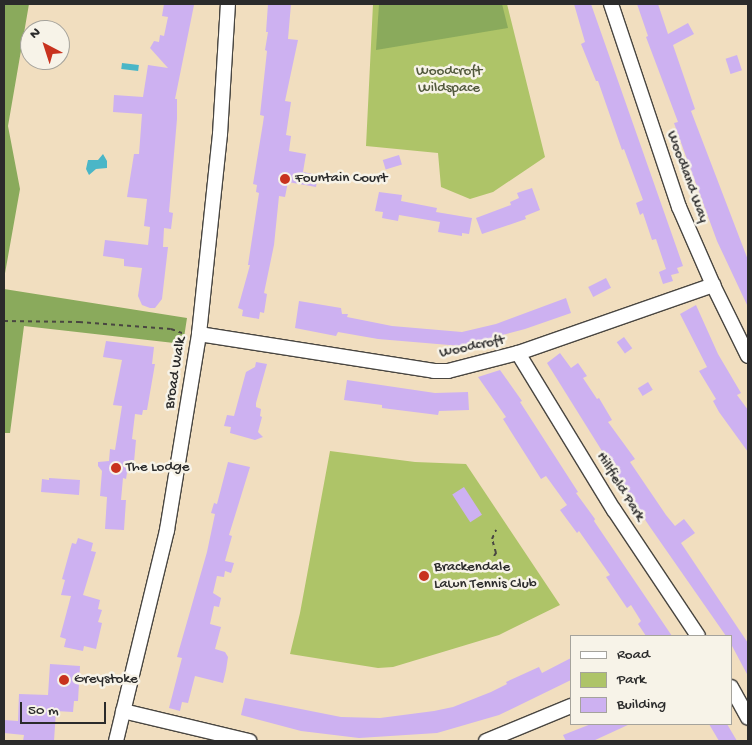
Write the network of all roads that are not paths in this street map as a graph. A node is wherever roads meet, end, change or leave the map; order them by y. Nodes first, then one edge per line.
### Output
1 (228, 4) edge
2 (611, 4) edge
3 (713, 285) junction
4 (199, 336) junction
5 (518, 353) junction
6 (748, 356) edge
7 (697, 635) edge
8 (732, 689) edge
9 (570, 706) edge
10 (123, 711) junction
11 (748, 718) edge
12 (116, 741) edge
13 (249, 741) edge
14 (486, 741) edge

1 - 4 street, Broad Walk
2 - 3 street, Woodland Way
3 - 5 street, Woodcroft
3 - 6 street, Woodland Way
4 - 5 street, Woodcroft
4 - 10 street, Broad Walk
5 - 7 street, Hillfield Park
8 - 11 street
9 - 14 street
10 - 12 street, Broad Walk
10 - 13 street

